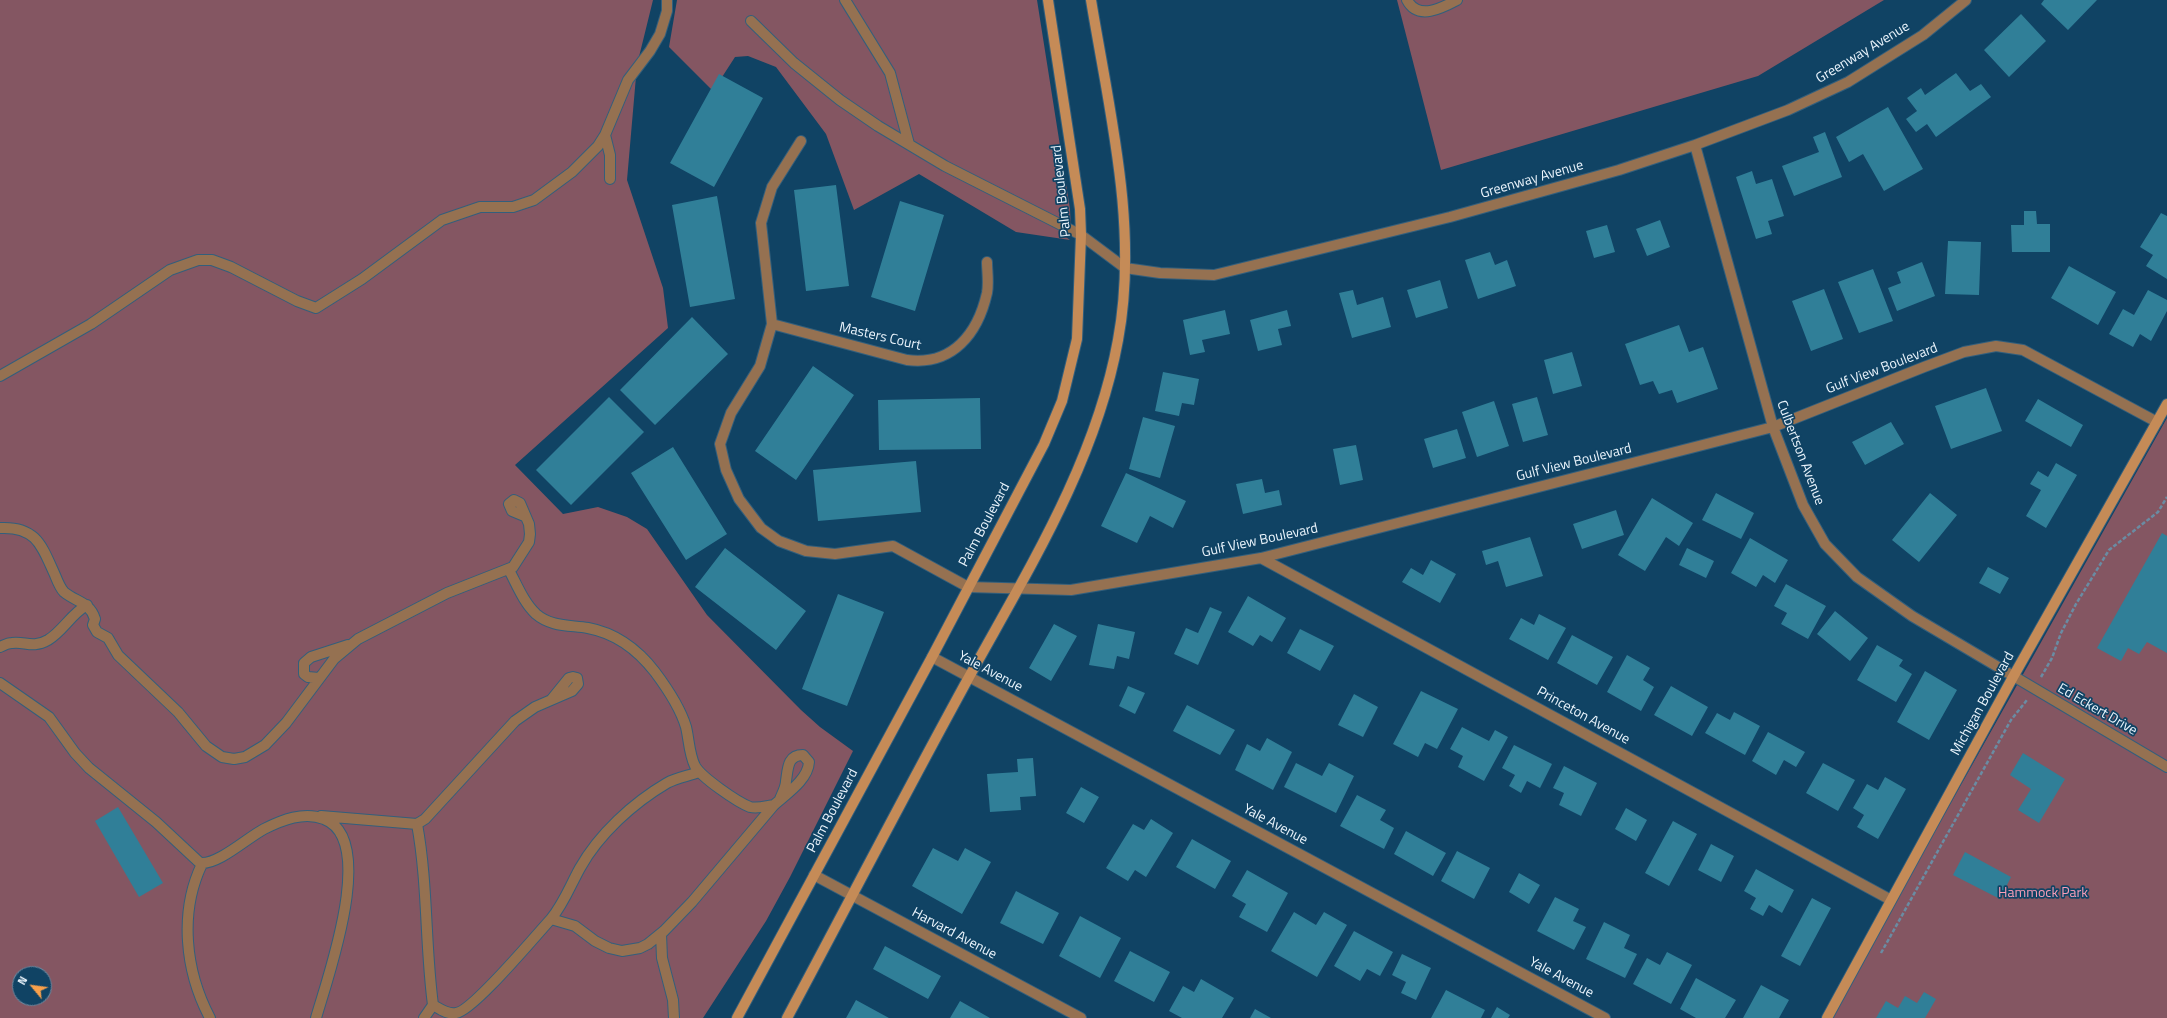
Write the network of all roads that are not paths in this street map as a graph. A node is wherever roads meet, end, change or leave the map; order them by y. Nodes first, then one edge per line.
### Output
1 (668, 0) edge
2 (845, 0) edge
3 (1048, 0) edge
4 (1092, 0) edge
5 (1407, 0) edge
6 (1457, 0) edge
7 (1966, 0) edge
8 (751, 21) dead end
9 (605, 135) junction
10 (801, 141) dead end
11 (909, 144) junction
12 (1695, 145) junction
13 (610, 179) dead end
14 (1081, 235) junction
15 (987, 262) dead end
16 (1125, 268) junction
17 (772, 324) junction
18 (0, 376) edge
19 (2167, 404) edge
20 (2157, 422) junction
21 (1773, 427) junction
22 (524, 516) dead end
23 (0, 528) edge
24 (1261, 558) junction
25 (509, 570) junction
26 (968, 587) junction
27 (1019, 588) junction
28 (87, 605) junction
29 (352, 644) junction
30 (0, 647) edge
31 (932, 657) junction
32 (969, 677) junction
33 (2013, 677) junction
34 (319, 678) junction
35 (0, 683) edge
36 (552, 699) dead end
37 (2167, 767) edge
38 (699, 772) junction
39 (317, 816) junction
40 (417, 824) junction
41 (202, 864) junction
42 (814, 875) junction
43 (853, 895) junction
44 (1891, 900) junction
45 (551, 919) junction
46 (662, 934) junction
47 (433, 1005) junction
48 (210, 1018) edge
49 (316, 1018) edge
50 (424, 1018) edge
51 (674, 1018) edge
52 (737, 1018) edge
53 (786, 1018) edge
54 (1081, 1018) edge
55 (1605, 1018) edge
56 (1827, 1018) edge

1 - 9 street
2 - 11 street
3 - 14 street, Palm Boulevard
4 - 16 street
5 - 6 street
7 - 12 street, Greenway Avenue
8 - 11 street, Greenway Avenue
9 - 13 street
9 - 18 street
10 - 17 street, Gulf View Boulevard
11 - 14 street, Greenway Avenue
12 - 16 street, Greenway Avenue
12 - 21 street, Culbertson Avenue
14 - 16 street, Greenway Avenue
14 - 26 street, Palm Boulevard
15 - 17 street, Masters Court
16 - 27 street
17 - 26 street, Gulf View Boulevard
19 - 20 street, Michigan Boulevard
20 - 21 street, Gulf View Boulevard
20 - 33 street, Michigan Boulevard
21 - 24 street, Gulf View Boulevard
21 - 33 street, Culbertson Avenue
22 - 25 street
23 - 28 street
24 - 27 street, Gulf View Boulevard
24 - 44 street, Princeton Avenue
25 - 29 street
25 - 38 street
26 - 27 street, Gulf View Boulevard
26 - 31 street, Palm Boulevard
27 - 32 street
28 - 30 street
28 - 34 street
29 - 34 street
29 - 34 street
31 - 32 street, Yale Avenue
31 - 42 street, Palm Boulevard
32 - 43 street
32 - 55 street, Yale Avenue
33 - 37 street, Ed Eckert Drive
33 - 44 street, Michigan Boulevard
35 - 41 street
36 - 40 street
38 - 45 street
38 - 46 street
39 - 40 street
39 - 41 street
39 - 49 street
40 - 47 street
41 - 48 street
42 - 43 street, Harvard Avenue
42 - 52 street, Palm Boulevard
43 - 53 street
43 - 54 street, Harvard Avenue
44 - 56 street, Michigan Boulevard
45 - 46 street
45 - 47 street
46 - 51 street
47 - 50 street

